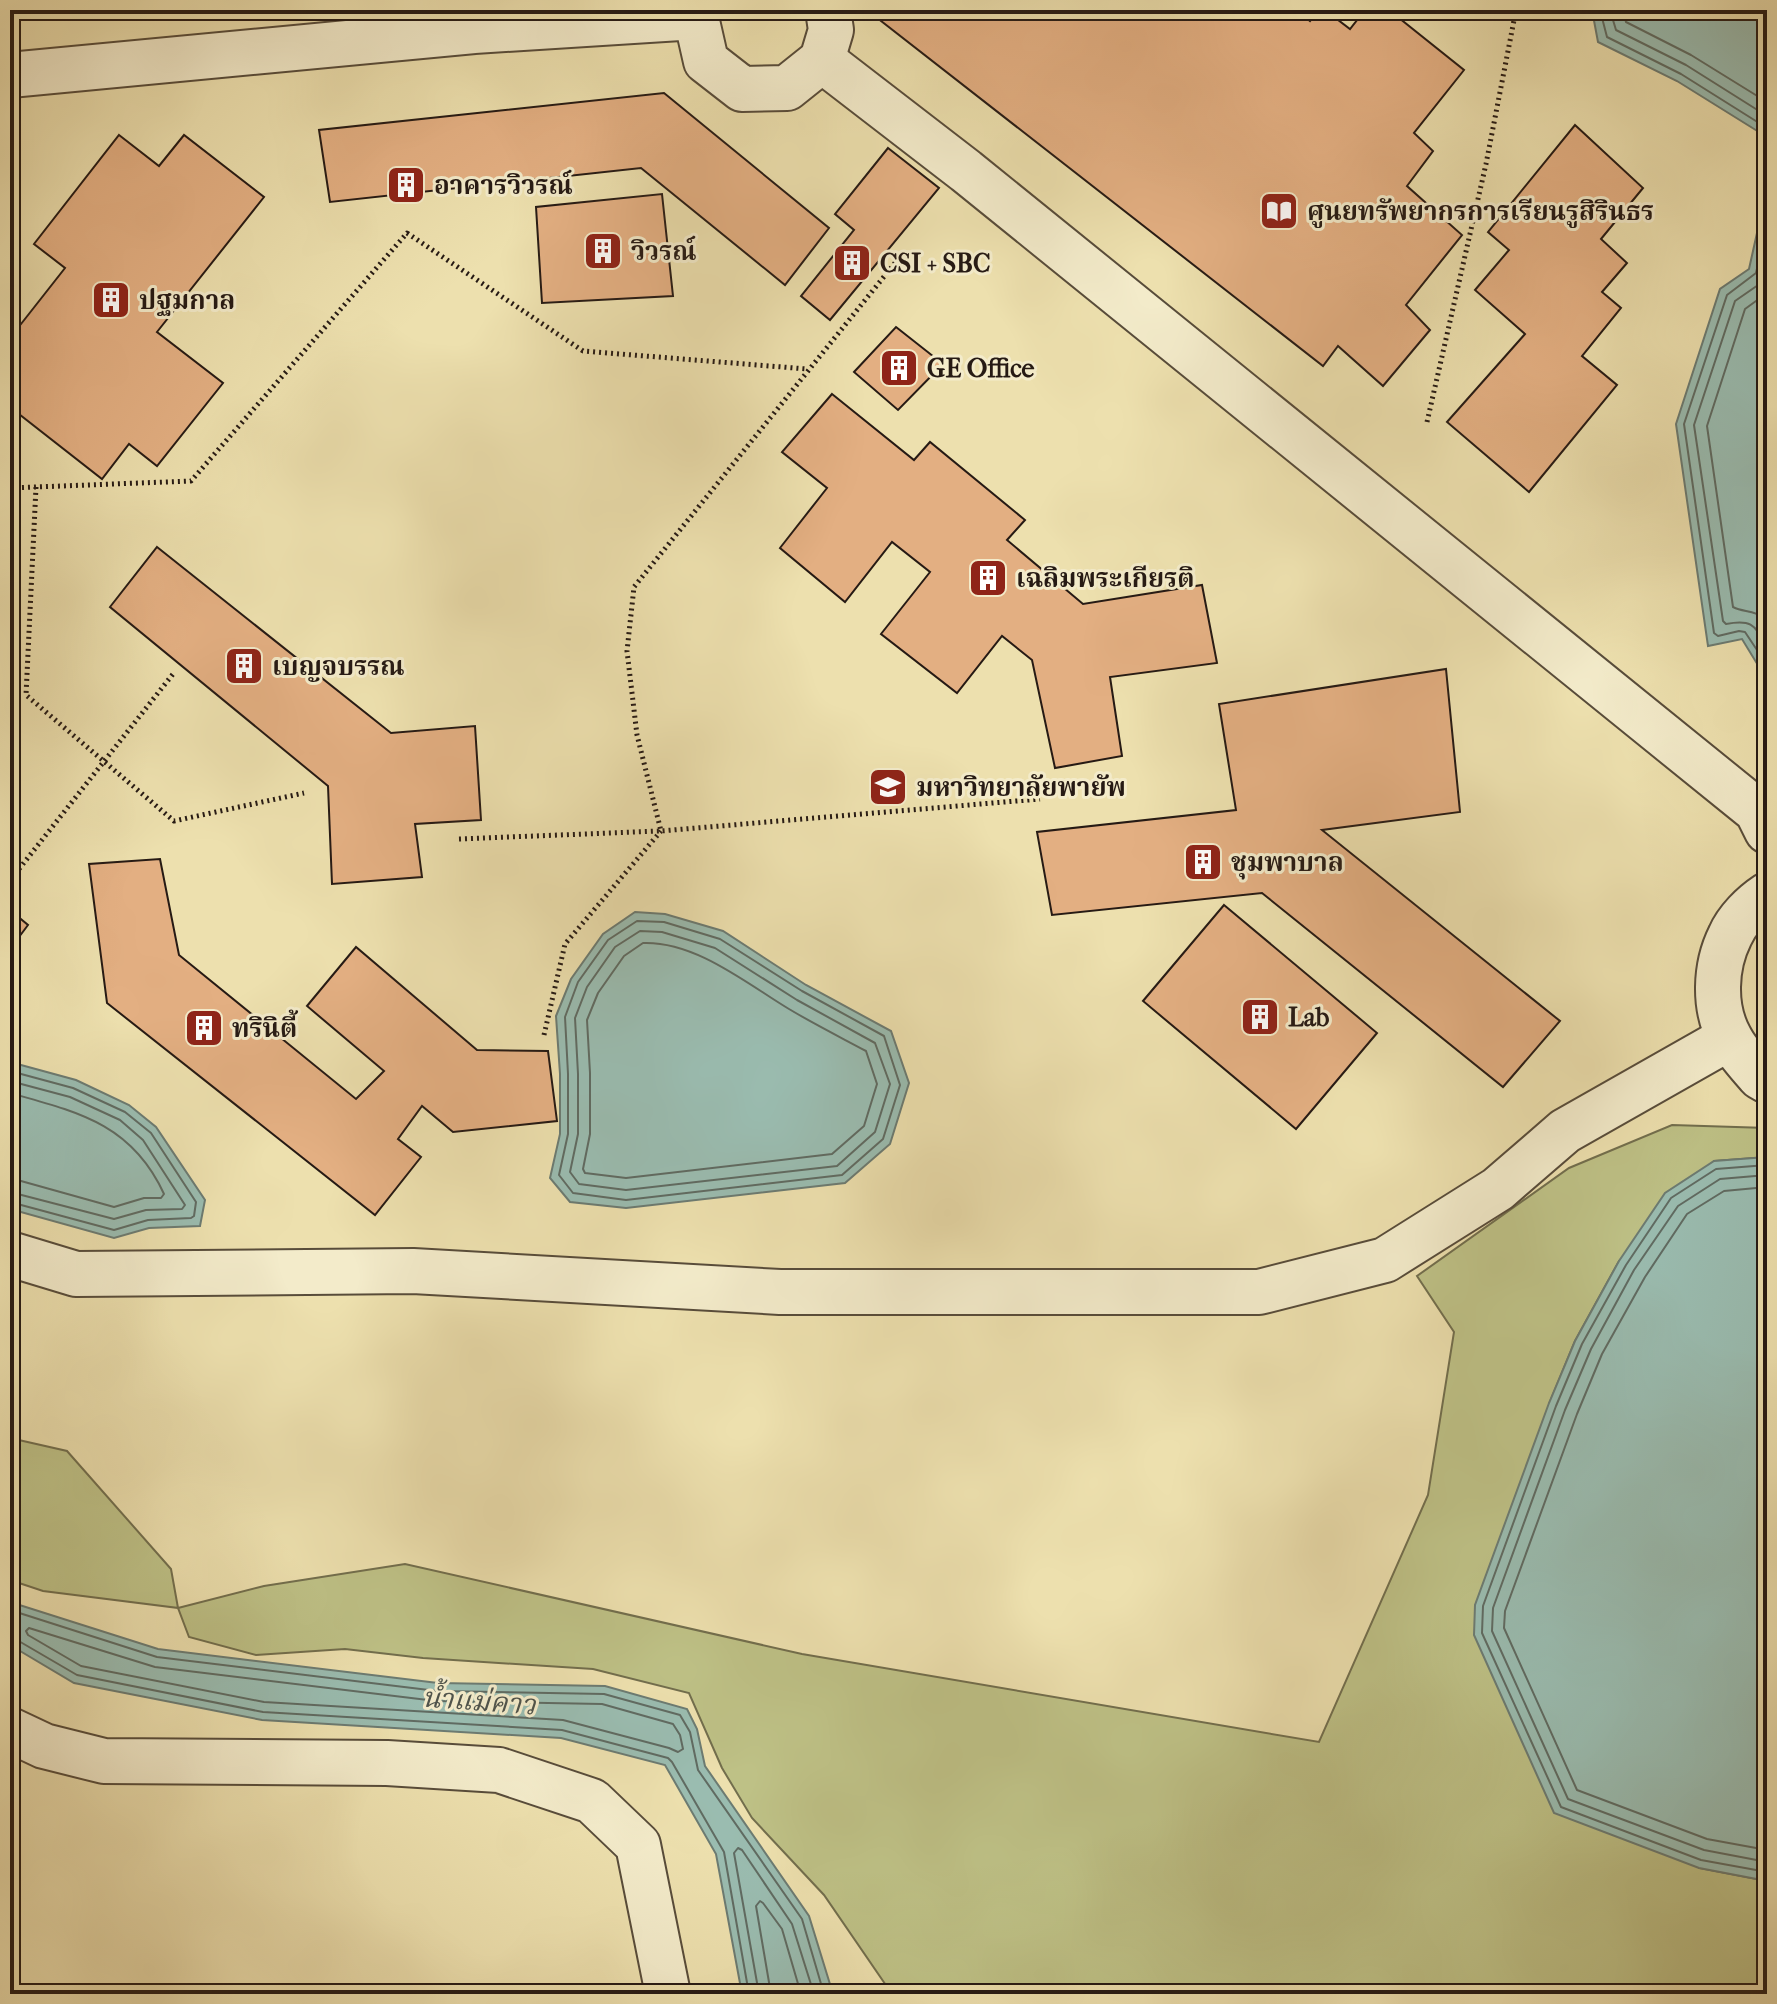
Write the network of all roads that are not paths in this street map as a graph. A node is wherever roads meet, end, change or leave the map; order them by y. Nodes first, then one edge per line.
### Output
1 (828, 10) edge
2 (697, 13) edge
3 (822, 60) junction
4 (10, 75) edge
5 (1767, 831) edge
6 (1767, 895) edge
7 (1729, 1038) junction
8 (1767, 1081) edge
9 (10, 1254) edge
10 (10, 1730) edge
11 (668, 1994) edge

1 - 3 street
2 - 3 street
2 - 4 street
3 - 5 street
6 - 7 street
7 - 8 street
7 - 9 street
10 - 11 street

